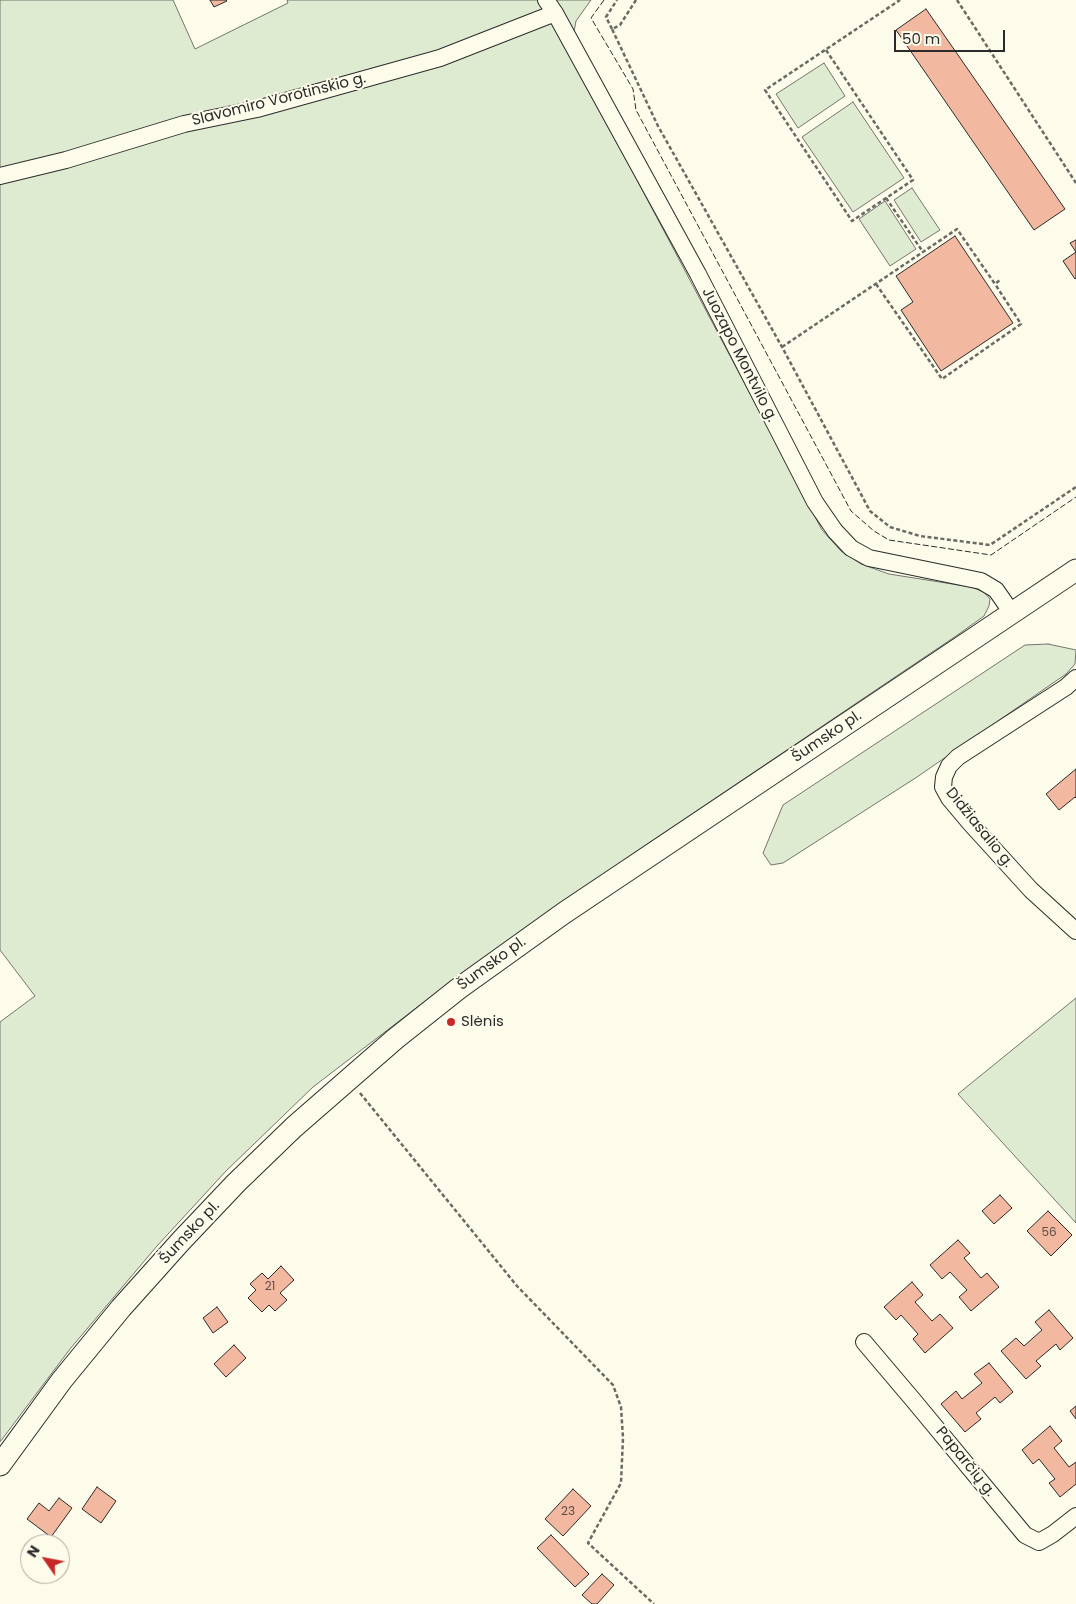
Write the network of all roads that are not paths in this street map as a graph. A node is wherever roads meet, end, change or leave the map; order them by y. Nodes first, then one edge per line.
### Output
1 (551, 6) edge
2 (0, 176) edge
3 (1075, 575) edge
4 (1012, 613) junction
5 (1076, 678) edge
6 (1076, 931) edge
7 (864, 1342) dead end
8 (0, 1464) edge
9 (1076, 1516) edge

1 - 2 street, Slavomiro Vorotinskio g.
1 - 4 street, Juozapo Montvilo g.
3 - 4 main road, Šumsko pl.
4 - 8 main road, Šumsko pl.
5 - 6 street, Didžiasalio g.
7 - 9 street, Paparčių g.

